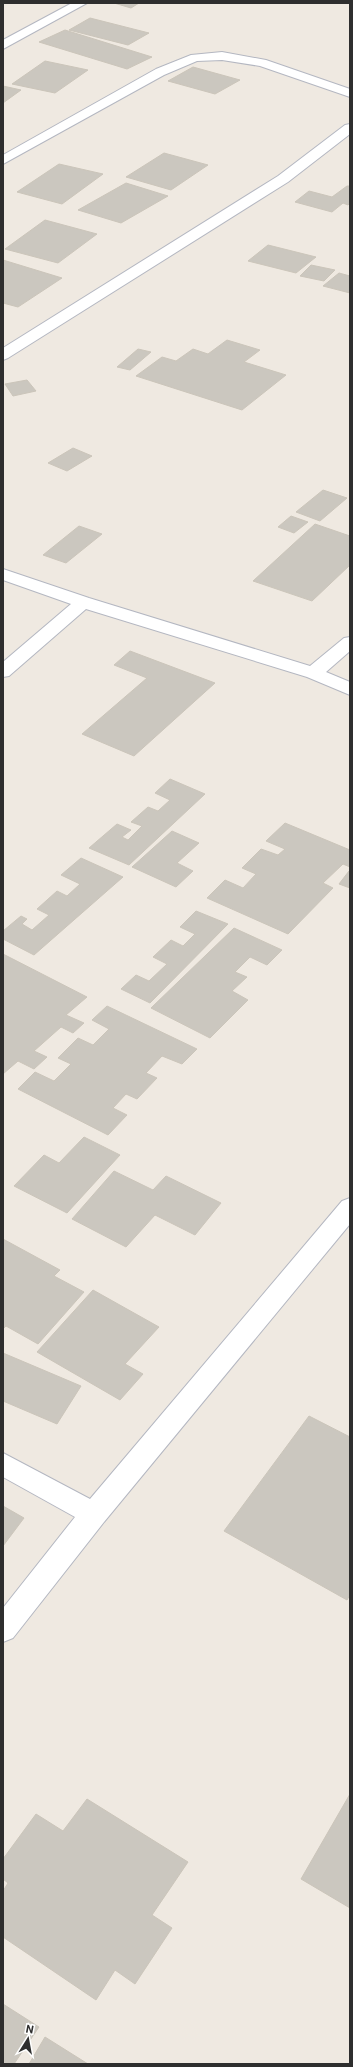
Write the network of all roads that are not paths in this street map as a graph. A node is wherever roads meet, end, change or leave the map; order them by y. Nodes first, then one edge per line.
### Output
1 (81, 3) edge
2 (3, 45) edge
3 (350, 93) edge
4 (350, 128) edge
5 (3, 160) edge
6 (3, 355) edge
7 (3, 574) edge
8 (83, 602) junction
9 (350, 642) edge
10 (3, 672) edge
11 (313, 673) junction
12 (350, 689) edge
13 (350, 1207) edge
14 (3, 1464) edge
15 (94, 1514) junction
16 (3, 1629) edge

1 - 2 street
3 - 5 street
4 - 6 street
7 - 8 street
8 - 10 street
8 - 11 street
9 - 11 street
11 - 12 street
13 - 15 street
14 - 15 street
15 - 16 street

